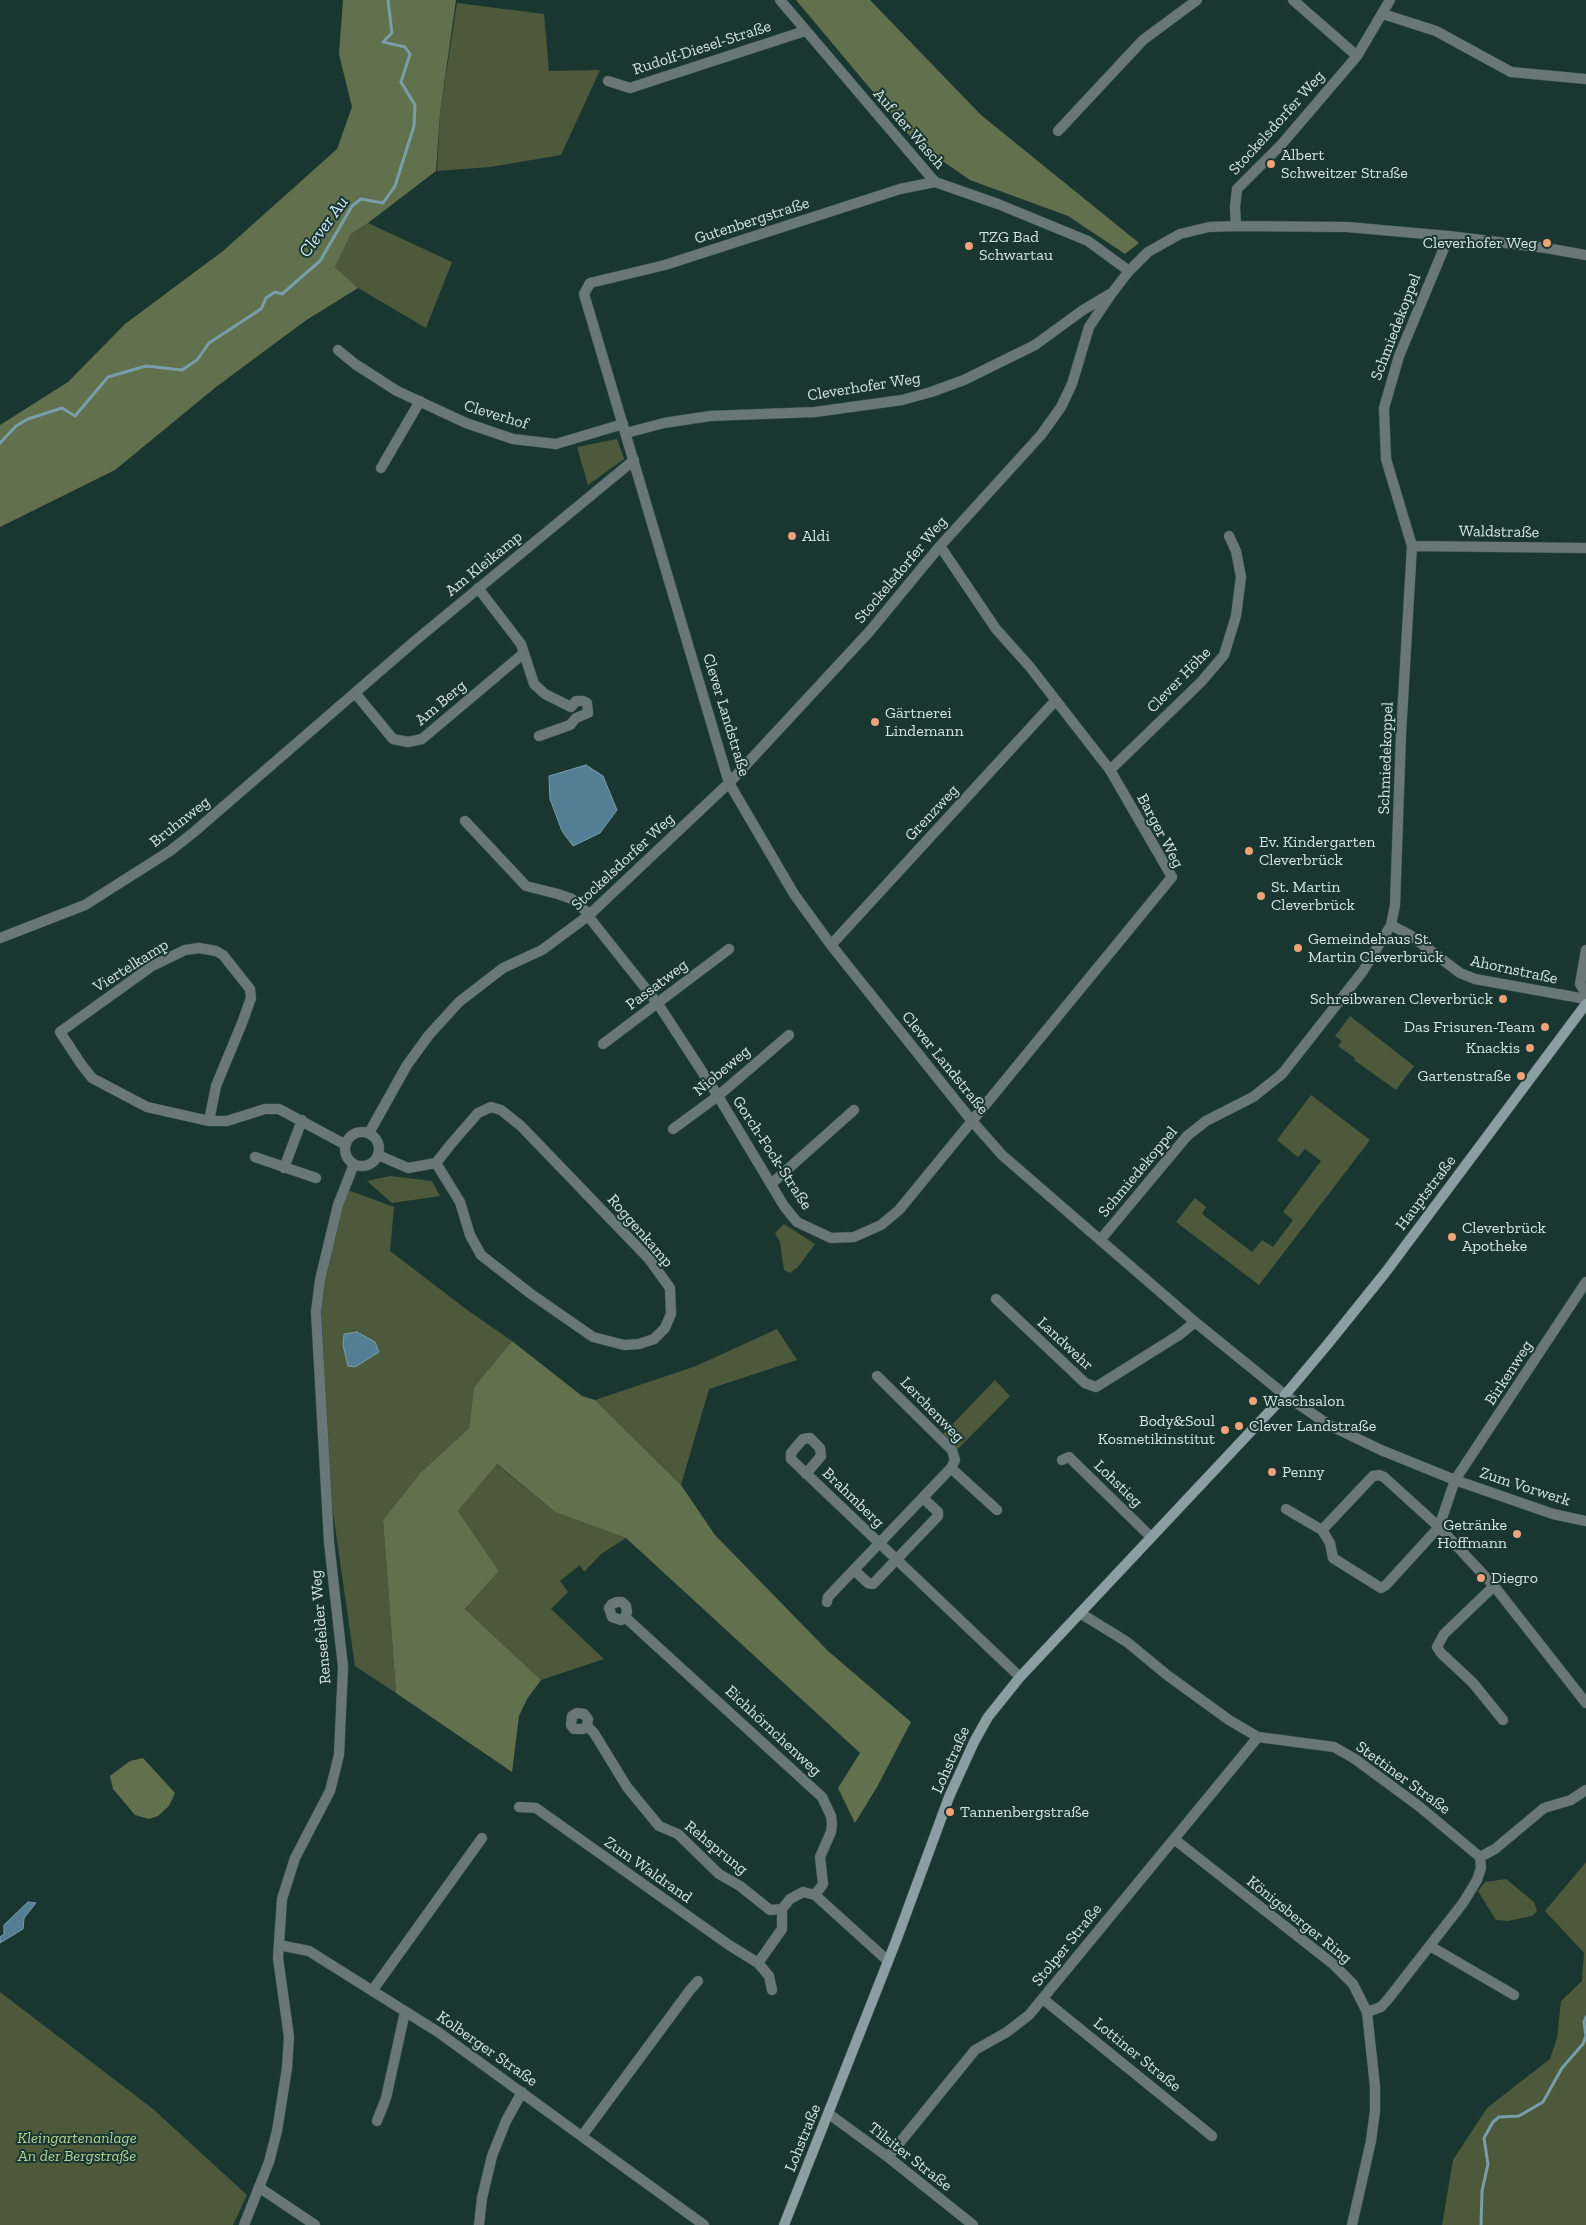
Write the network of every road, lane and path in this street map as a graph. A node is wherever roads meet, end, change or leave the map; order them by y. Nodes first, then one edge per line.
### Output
1 (780, 0) edge
2 (1197, 0) edge
3 (1293, 0) edge
4 (1390, 0) edge
5 (1383, 14) junction
6 (805, 30) junction
7 (1357, 56) junction
8 (1586, 79) edge
9 (608, 81) dead end
10 (1058, 131) dead end
11 (935, 182) junction
12 (1236, 226) junction
13 (1449, 236) junction
14 (1586, 255) edge
15 (1129, 271) junction
16 (1112, 293) junction
17 (338, 350) dead end
18 (420, 401) junction
19 (624, 429) junction
20 (634, 460) junction
21 (381, 468) dead end
22 (1229, 536) dead end
23 (940, 546) junction
24 (1412, 546) junction
25 (1586, 548) edge
26 (478, 588) junction
27 (524, 653) junction
28 (355, 693) junction
29 (1055, 701) junction
30 (571, 707) junction
31 (576, 718) junction
32 (539, 736) dead end
33 (1110, 770) junction
34 (729, 783) junction
35 (465, 822) dead end
36 (588, 915) junction
37 (1391, 925) junction
38 (0, 938) edge
39 (831, 945) junction
40 (729, 949) dead end
41 (1586, 950) edge
42 (1586, 994) edge
43 (1586, 999) edge
44 (658, 1004) junction
45 (1586, 1004) edge
46 (789, 1035) dead end
47 (603, 1044) dead end
48 (718, 1096) junction
49 (854, 1110) dead end
50 (302, 1120) junction
51 (972, 1121) junction
52 (209, 1122) junction
53 (673, 1129) dead end
54 (369, 1133) junction
55 (346, 1145) junction
56 (378, 1155) junction
57 (255, 1158) dead end
58 (436, 1163) junction
59 (354, 1164) junction
60 (284, 1168) junction
61 (316, 1178) dead end
62 (771, 1184) junction
63 (1101, 1239) junction
64 (1586, 1282) edge
65 (996, 1299) dead end
66 (1195, 1322) junction
67 (878, 1376) dead end
68 (1285, 1394) junction
69 (1062, 1460) dead end
70 (951, 1468) junction
71 (806, 1474) dead end
72 (1455, 1480) junction
73 (923, 1498) junction
74 (1286, 1509) dead end
75 (997, 1510) dead end
76 (1586, 1521) edge
77 (1438, 1527) junction
78 (1322, 1530) junction
79 (1151, 1537) junction
80 (879, 1544) junction
81 (896, 1560) junction
82 (854, 1570) junction
83 (1494, 1586) junction
84 (828, 1602) dead end
85 (1080, 1612) junction
86 (625, 1617) dead end
87 (1020, 1677) junction
88 (1586, 1703) edge
89 (1503, 1720) dead end
90 (586, 1726) dead end
91 (1258, 1737) junction
92 (1586, 1790) edge
93 (520, 1806) dead end
94 (482, 1838) dead end
95 (1174, 1839) junction
96 (1480, 1857) junction
97 (815, 1895) junction
98 (782, 1909) junction
99 (279, 1945) junction
100 (1430, 1946) junction
101 (888, 1961) junction
102 (758, 1963) junction
103 (698, 1981) dead end
104 (772, 1990) dead end
105 (372, 1991) junction
106 (1514, 1995) dead end
107 (1043, 1999) junction
108 (405, 2012) junction
109 (1367, 2012) junction
110 (522, 2092) junction
111 (829, 2114) junction
112 (377, 2122) dead end
113 (582, 2136) junction
114 (1212, 2136) dead end
115 (888, 2157) junction
116 (260, 2188) junction
117 (244, 2225) edge
118 (315, 2225) edge
119 (479, 2225) edge
120 (704, 2225) edge
121 (784, 2225) edge
122 (973, 2225) edge
123 (1352, 2225) edge

1 - 6 street, Auf der Wasch
2 - 10 street
3 - 7 street
4 - 5 street, Stockelsdorfer Weg
5 - 7 street, Stockelsdorfer Weg
5 - 8 street
6 - 9 street, Rudolf-Diesel-Straße
6 - 11 street, Auf der Wasch
7 - 12 street, Stockelsdorfer Weg
11 - 15 street, Auf der Wasch
11 - 19 street, Gutenbergstraße
12 - 13 street
12 - 15 street, Stockelsdorfer Weg
13 - 14 street
13 - 24 street, Schmiedekoppel
15 - 16 street, Stockelsdorfer Weg
16 - 19 street, Cleverhofer Weg
16 - 23 street, Stockelsdorfer Weg
17 - 18 street, Cleverhof
18 - 19 street, Cleverhof
18 - 21 street
19 - 20 street, Clever Landstraße
20 - 26 street, Am Kleikamp
20 - 34 street, Clever Landstraße
22 - 33 street, Clever Höhe
23 - 29 street, Barger Weg
23 - 34 street, Stockelsdorfer Weg
24 - 25 street, Waldstraße
24 - 37 street, Schmiedekoppel
26 - 27 street
26 - 28 street, Am Kleikamp
27 - 28 street, Am Berg
27 - 30 street
28 - 38 street, Bruhnweg
29 - 33 street, Barger Weg
29 - 39 street, Grenzweg
30 - 31 street
30 - 31 street
31 - 32 street
33 - 51 street, Barger Weg
34 - 36 street, Stockelsdorfer Weg
34 - 39 street, Clever Landstraße
35 - 36 street, Gorch-Fock-Straße
36 - 44 street, Gorch-Fock-Straße
36 - 54 street, Stockelsdorfer Weg
37 - 43 street, Ahornstraße
37 - 63 street, Schmiedekoppel
39 - 51 street, Clever Landstraße
40 - 44 street, Passatweg
41 - 42 street
44 - 47 street, Passatweg
44 - 48 street, Gorch-Fock-Straße
45 - 68 main road, Hauptstraße
46 - 48 street, Niobeweg
48 - 53 street, Niobeweg
48 - 62 street, Gorch-Fock-Straße
49 - 62 street
50 - 52 street, Viertelkamp
50 - 55 street, Viertelkamp
50 - 60 street
51 - 62 street, Gorch-Fock-Straße
51 - 63 street, Clever Landstraße
52 - 52 street, Viertelkamp
54 - 55 street
54 - 56 street
55 - 59 street
56 - 58 street
56 - 59 street
57 - 60 street
58 - 58 street, Roggenkamp
59 - 99 street, Rensefelder Weg
60 - 61 street
63 - 66 street, Clever Landstraße
64 - 72 street, Birkenweg
65 - 66 street, Landwehr
66 - 68 street, Clever Landstraße
67 - 70 street, Lerchenweg
68 - 72 street, Clever Landstraße
68 - 79 main road, Lohstraße
69 - 79 street, Lohstieg
70 - 73 street
70 - 75 street
71 - 80 street, Brahmberg
72 - 76 street, Zum Vorwerk
72 - 77 street
73 - 80 street
73 - 81 street
74 - 78 street
77 - 78 street
77 - 78 street
77 - 83 street
79 - 85 main road, Lohstraße
80 - 81 street
80 - 82 street
81 - 82 street
81 - 87 street
82 - 84 street
83 - 88 street
83 - 89 street
85 - 87 main road, Lohstraße
85 - 91 street, Stettiner Straße
86 - 97 street, Eichhörnchenweg
87 - 101 main road, Lohstraße
90 - 98 street, Rehsprung
91 - 95 street, Stolper Straße
91 - 96 street, Stettiner Straße
92 - 96 street
93 - 102 street, Zum Waldrand
94 - 105 street
95 - 107 street, Stolper Straße
95 - 109 street, Königsberger Ring
96 - 100 street
97 - 98 street
97 - 101 street
98 - 102 street
99 - 105 street, Kolberger Straße
99 - 116 street, Rensefelder Weg
100 - 106 street
100 - 109 street
101 - 111 main road, Lohstraße
102 - 104 street, Zum Waldrand
103 - 113 street
105 - 108 street, Kolberger Straße
107 - 114 street, Lottiner Straße
107 - 115 street, Stolper Straße
108 - 110 street, Kolberger Straße
108 - 112 street
109 - 123 street, Königsberger Ring
110 - 113 street, Kolberger Straße
110 - 119 street
111 - 115 street, Tilsiter Straße
111 - 121 main road, Lohstraße
113 - 120 street, Kolberger Straße
115 - 122 street, Tilsiter Straße
116 - 117 street, Rensefelder Weg
116 - 118 street

